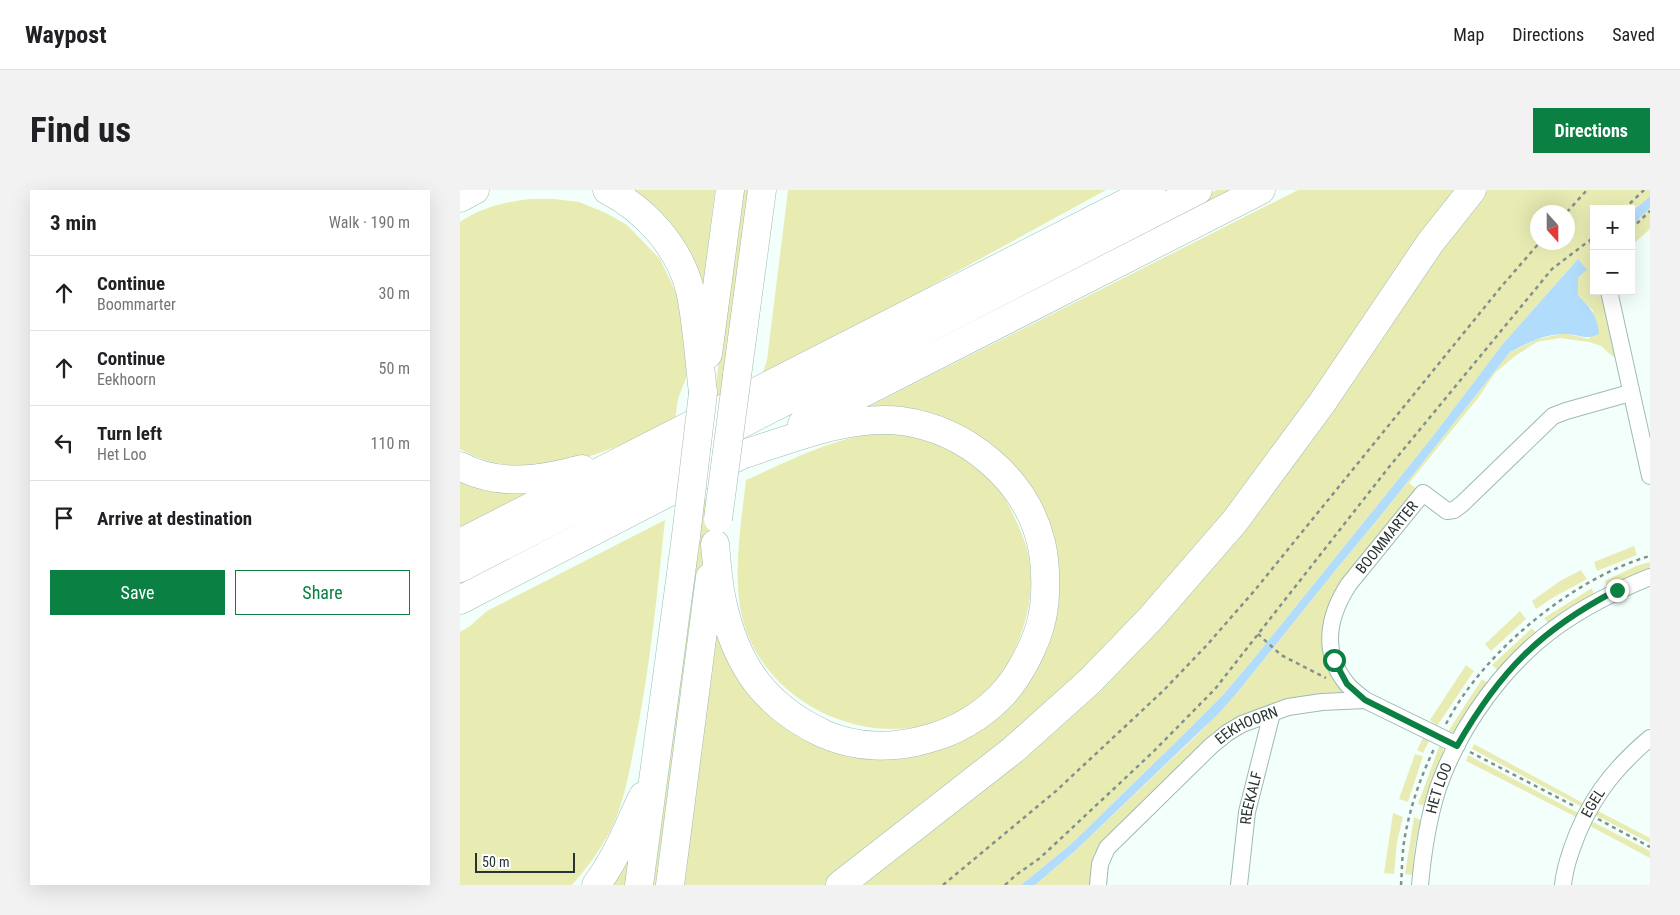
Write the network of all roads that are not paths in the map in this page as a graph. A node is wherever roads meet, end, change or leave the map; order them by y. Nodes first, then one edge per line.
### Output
1 (475, 190) edge
2 (607, 190) edge
3 (730, 190) edge
4 (762, 190) edge
5 (1111, 190) edge
6 (1151, 190) edge
7 (1198, 190) edge
8 (1261, 190) edge
9 (1472, 190) edge
10 (460, 198) edge
11 (1024, 255) junction
12 (1610, 295) edge
13 (703, 393) junction
14 (1630, 393) junction
15 (744, 454) junction
16 (632, 455) junction
17 (460, 466) edge
18 (1650, 476) edge
19 (717, 531) junction
20 (460, 543) edge
21 (460, 568) edge
22 (1650, 577) edge
23 (466, 599) edge
24 (1365, 700) junction
25 (1272, 713) junction
26 (1650, 738) edge
27 (1457, 746) junction
28 (654, 775) junction
29 (596, 885) edge
30 (639, 885) edge
31 (670, 885) edge
32 (840, 885) edge
33 (1098, 885) edge
34 (1239, 885) edge
35 (1420, 885) edge
36 (1564, 885) edge

1 - 10 highway
2 - 13 highway
3 - 13 highway
4 - 19 highway, bridge
5 - 11 highway
6 - 11 highway
7 - 21 highway
8 - 15 highway
9 - 32 highway
11 - 16 highway
12 - 14 street
13 - 28 highway, bridge
14 - 18 street
14 - 24 street, BOOMMARTER
15 - 19 highway
15 - 23 highway
16 - 17 highway
16 - 20 highway
19 - 31 highway
22 - 27 street, HET LOO
24 - 25 street, EEKHOORN
24 - 27 street
25 - 33 street, EEKHOORN
25 - 34 street, REEKALF
26 - 36 street, EGEL
27 - 35 street, HET LOO
28 - 29 highway
28 - 30 highway

